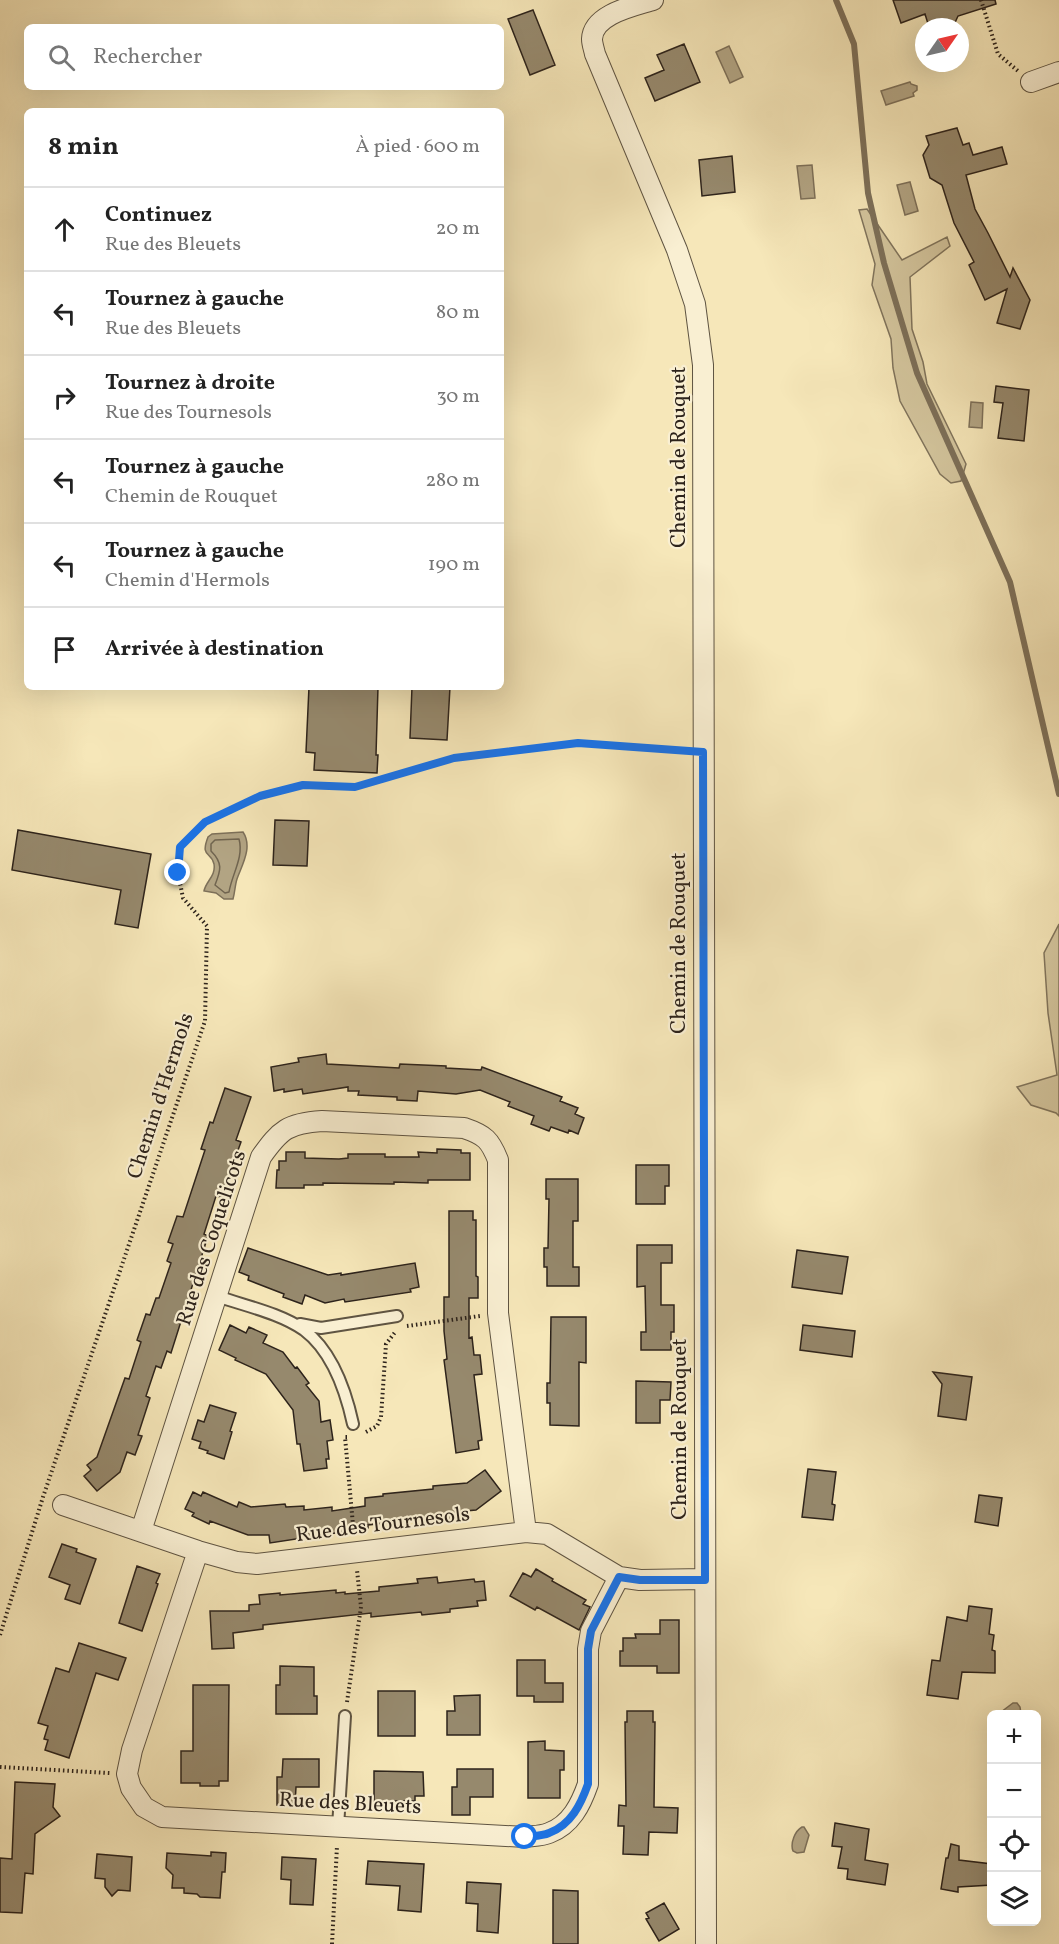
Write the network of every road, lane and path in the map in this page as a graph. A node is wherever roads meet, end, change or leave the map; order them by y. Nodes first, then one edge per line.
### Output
1 (653, 0) edge
2 (981, 0) edge
3 (1059, 72) edge
4 (1031, 82) joint
5 (703, 752) junction
6 (217, 1296) junction
7 (498, 1313) junction
8 (397, 1316) joint
9 (281, 1318) junction
10 (405, 1326) junction
11 (353, 1424) joint
12 (63, 1505) dead end
13 (141, 1531) junction
14 (526, 1532) junction
15 (198, 1551) junction
16 (619, 1577) junction
17 (705, 1580) junction
18 (0, 1635) edge
19 (345, 1716) dead end
20 (0, 1767) edge
21 (127, 1774) junction
22 (338, 1827) junction
23 (332, 1944) edge
24 (706, 1944) edge

1 - 5 street, Chemin de Rouquet
2 - 4 path
3 - 4 street
5 - 17 street, Chemin de Rouquet
5 - 18 path, Chemin d'Hermols
6 - 7 street, Rue des Coquelicots
6 - 9 lane
6 - 13 street, Rue des Coquelicots
7 - 10 path
7 - 14 street, Rue des Coquelicots
8 - 9 lane
8 - 10 path
9 - 11 lane
10 - 11 path
12 - 13 street, Rue des Tournesols
13 - 15 street, Rue des Tournesols
14 - 15 street, Rue des Tournesols
14 - 16 street, Rue des Tournesols
15 - 21 street
16 - 17 street, Rue des Tournesols
16 - 22 street, Rue des Bleuets
17 - 24 street, Chemin de Rouquet
19 - 22 lane
20 - 21 path
21 - 22 street, Rue des Bleuets
22 - 23 path

